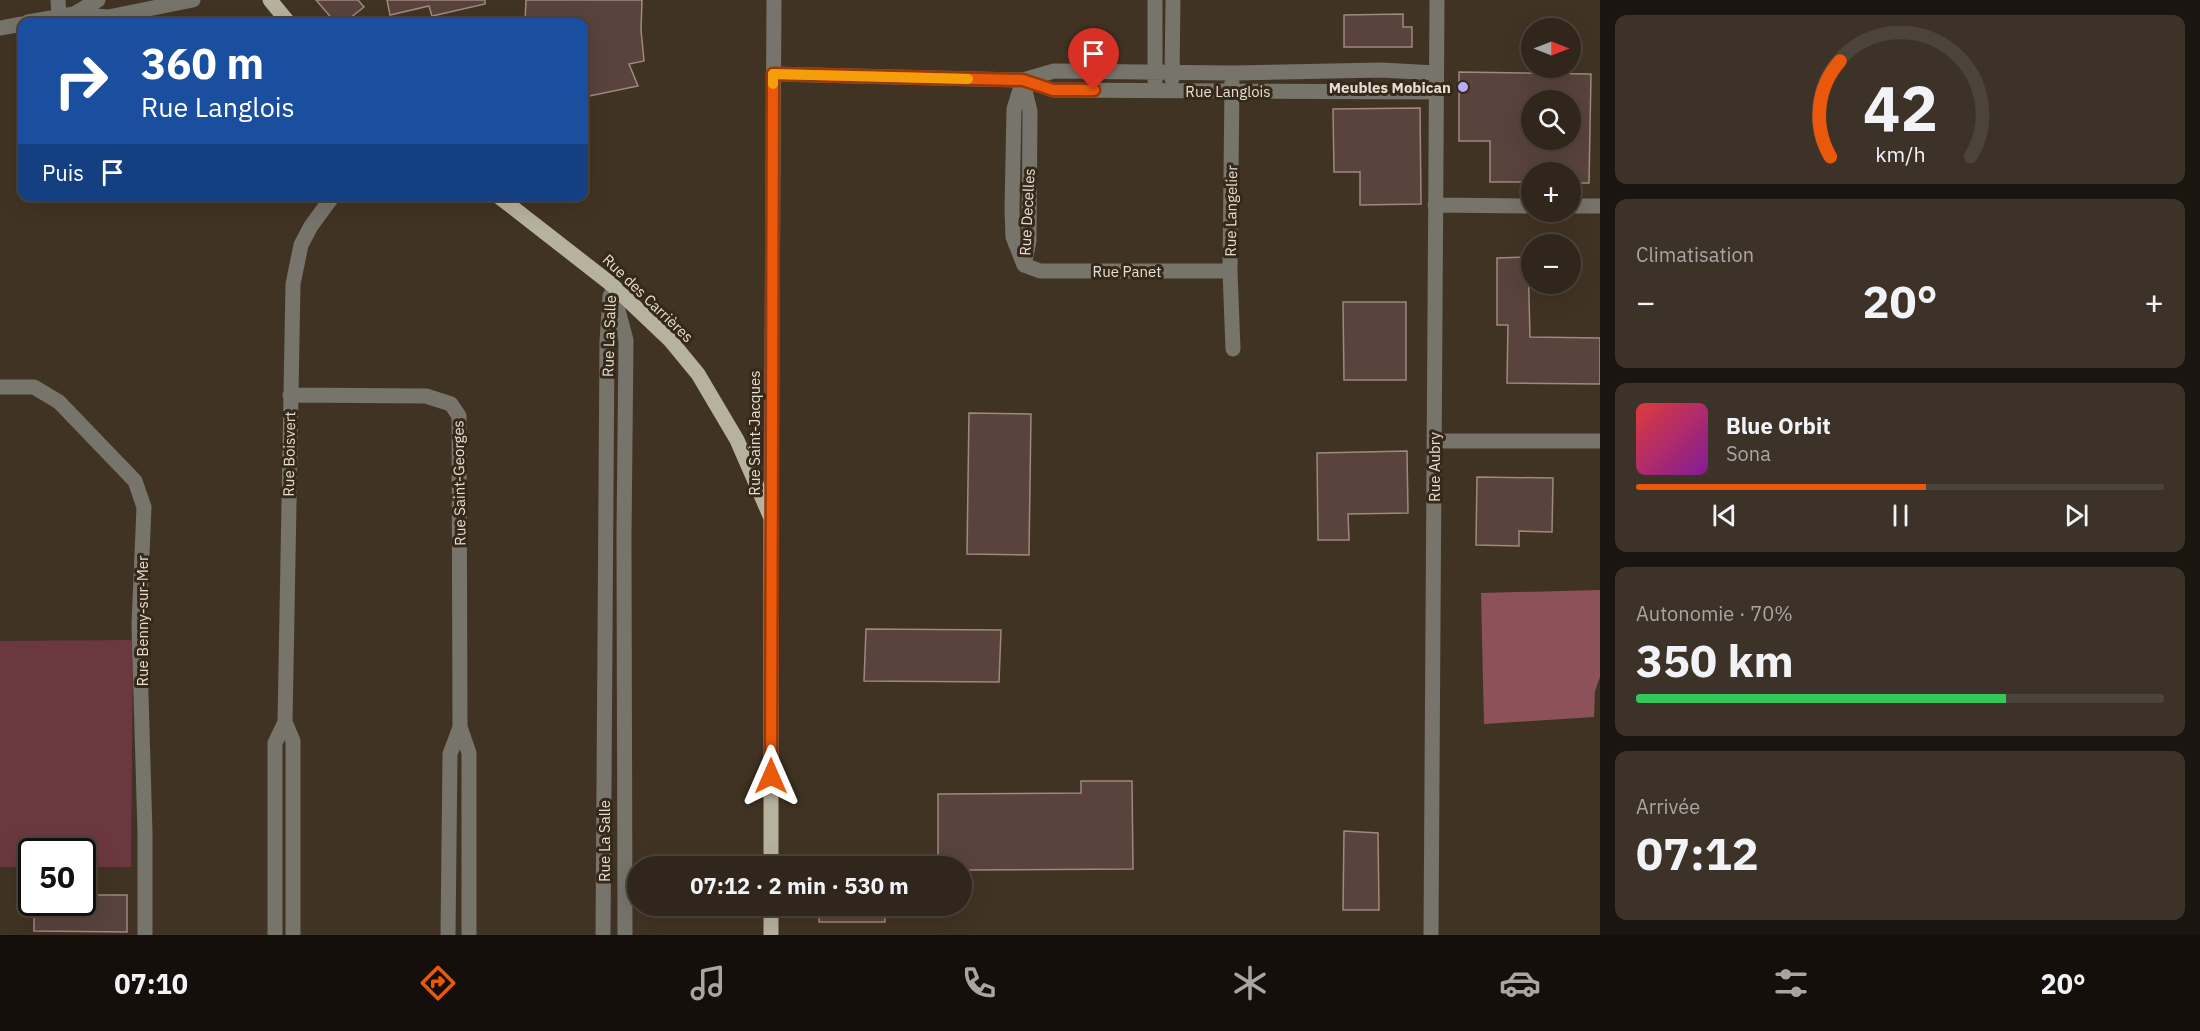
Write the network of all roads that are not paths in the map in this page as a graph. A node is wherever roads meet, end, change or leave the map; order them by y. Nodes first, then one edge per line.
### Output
1 (58, 0) edge
2 (98, 0) edge
3 (193, 0) edge
4 (270, 0) edge
5 (774, 0) edge
6 (1155, 0) edge
7 (1173, 0) edge
8 (1437, 0) edge
9 (67, 15) junction
10 (50, 18) edge
11 (285, 18) edge
12 (18, 25) edge
13 (0, 28) edge
14 (1155, 71) junction
15 (1173, 71) junction
16 (1233, 73) junction
17 (1436, 73) junction
18 (773, 74) junction
19 (1023, 80) junction
20 (1155, 90) junction
21 (1232, 90) junction
22 (1172, 91) junction
23 (1436, 92) junction
24 (330, 201) edge
25 (504, 201) edge
26 (1435, 205) junction
27 (1521, 206) edge
28 (1581, 206) edge
29 (1600, 206) edge
30 (1024, 265) joint
31 (1230, 271) junction
32 (611, 284) junction
33 (1233, 349) dead end
34 (0, 387) edge
35 (290, 395) junction
36 (1434, 441) junction
37 (1600, 441) edge
38 (771, 518) junction
39 (606, 536) junction
40 (624, 536) junction
41 (285, 722) junction
42 (460, 727) junction
43 (604, 748) junction
44 (625, 748) junction
45 (771, 856) edge
46 (771, 916) edge
47 (145, 935) edge
48 (275, 935) edge
49 (293, 935) edge
50 (448, 935) edge
51 (469, 935) edge
52 (603, 935) edge
53 (625, 935) edge
54 (771, 935) edge
55 (1431, 935) edge

1 - 9 street
2 - 9 street
3 - 9 street
4 - 11 main road
5 - 18 street, Rue Saint-Jacques
6 - 14 street
7 - 15 street
8 - 17 street, Rue Aubry
9 - 10 street
12 - 13 street
14 - 15 street, Rue Langlois
14 - 19 street, Rue Langlois
14 - 20 street
15 - 16 street, Rue Langlois
15 - 22 street
16 - 17 street, Rue Langlois
16 - 21 street, Rue Langelier
17 - 23 street, Rue Aubry
18 - 19 street, Rue Langlois
18 - 38 street, Rue Saint-Jacques
19 - 20 street, Rue Langlois
19 - 30 street, Rue Decelles
20 - 22 street, Rue Langlois
21 - 22 street, Rue Langlois
21 - 23 street, Rue Langlois
21 - 31 street, Rue Langelier
23 - 26 street, Rue Aubry
24 - 35 street, Rue Boisvert
25 - 32 main road, Rue des Carrières
26 - 27 street
26 - 36 street, Rue Aubry
28 - 29 street
30 - 31 street, Rue Panet
31 - 33 street, Rue Langelier
32 - 38 main road, Rue des Carrières
32 - 39 street, Rue La Salle
32 - 40 street, Rue La Salle
34 - 47 street, Rue Benny-sur-Mer
35 - 41 street, Rue Boisvert
35 - 42 street, Rue Saint-Georges
36 - 37 street
36 - 55 street, Rue Aubry
38 - 45 main road, Rue Saint-Jacques
39 - 40 street
39 - 43 street, Rue La Salle
40 - 44 street, Rue La Salle
41 - 48 street, Rue Boisvert
41 - 49 street, Rue Boisvert
42 - 50 street, Rue Saint-Georges
42 - 51 street, Rue Saint-Georges
43 - 44 street
43 - 52 street, Rue La Salle
44 - 53 street, Rue La Salle
46 - 54 main road

